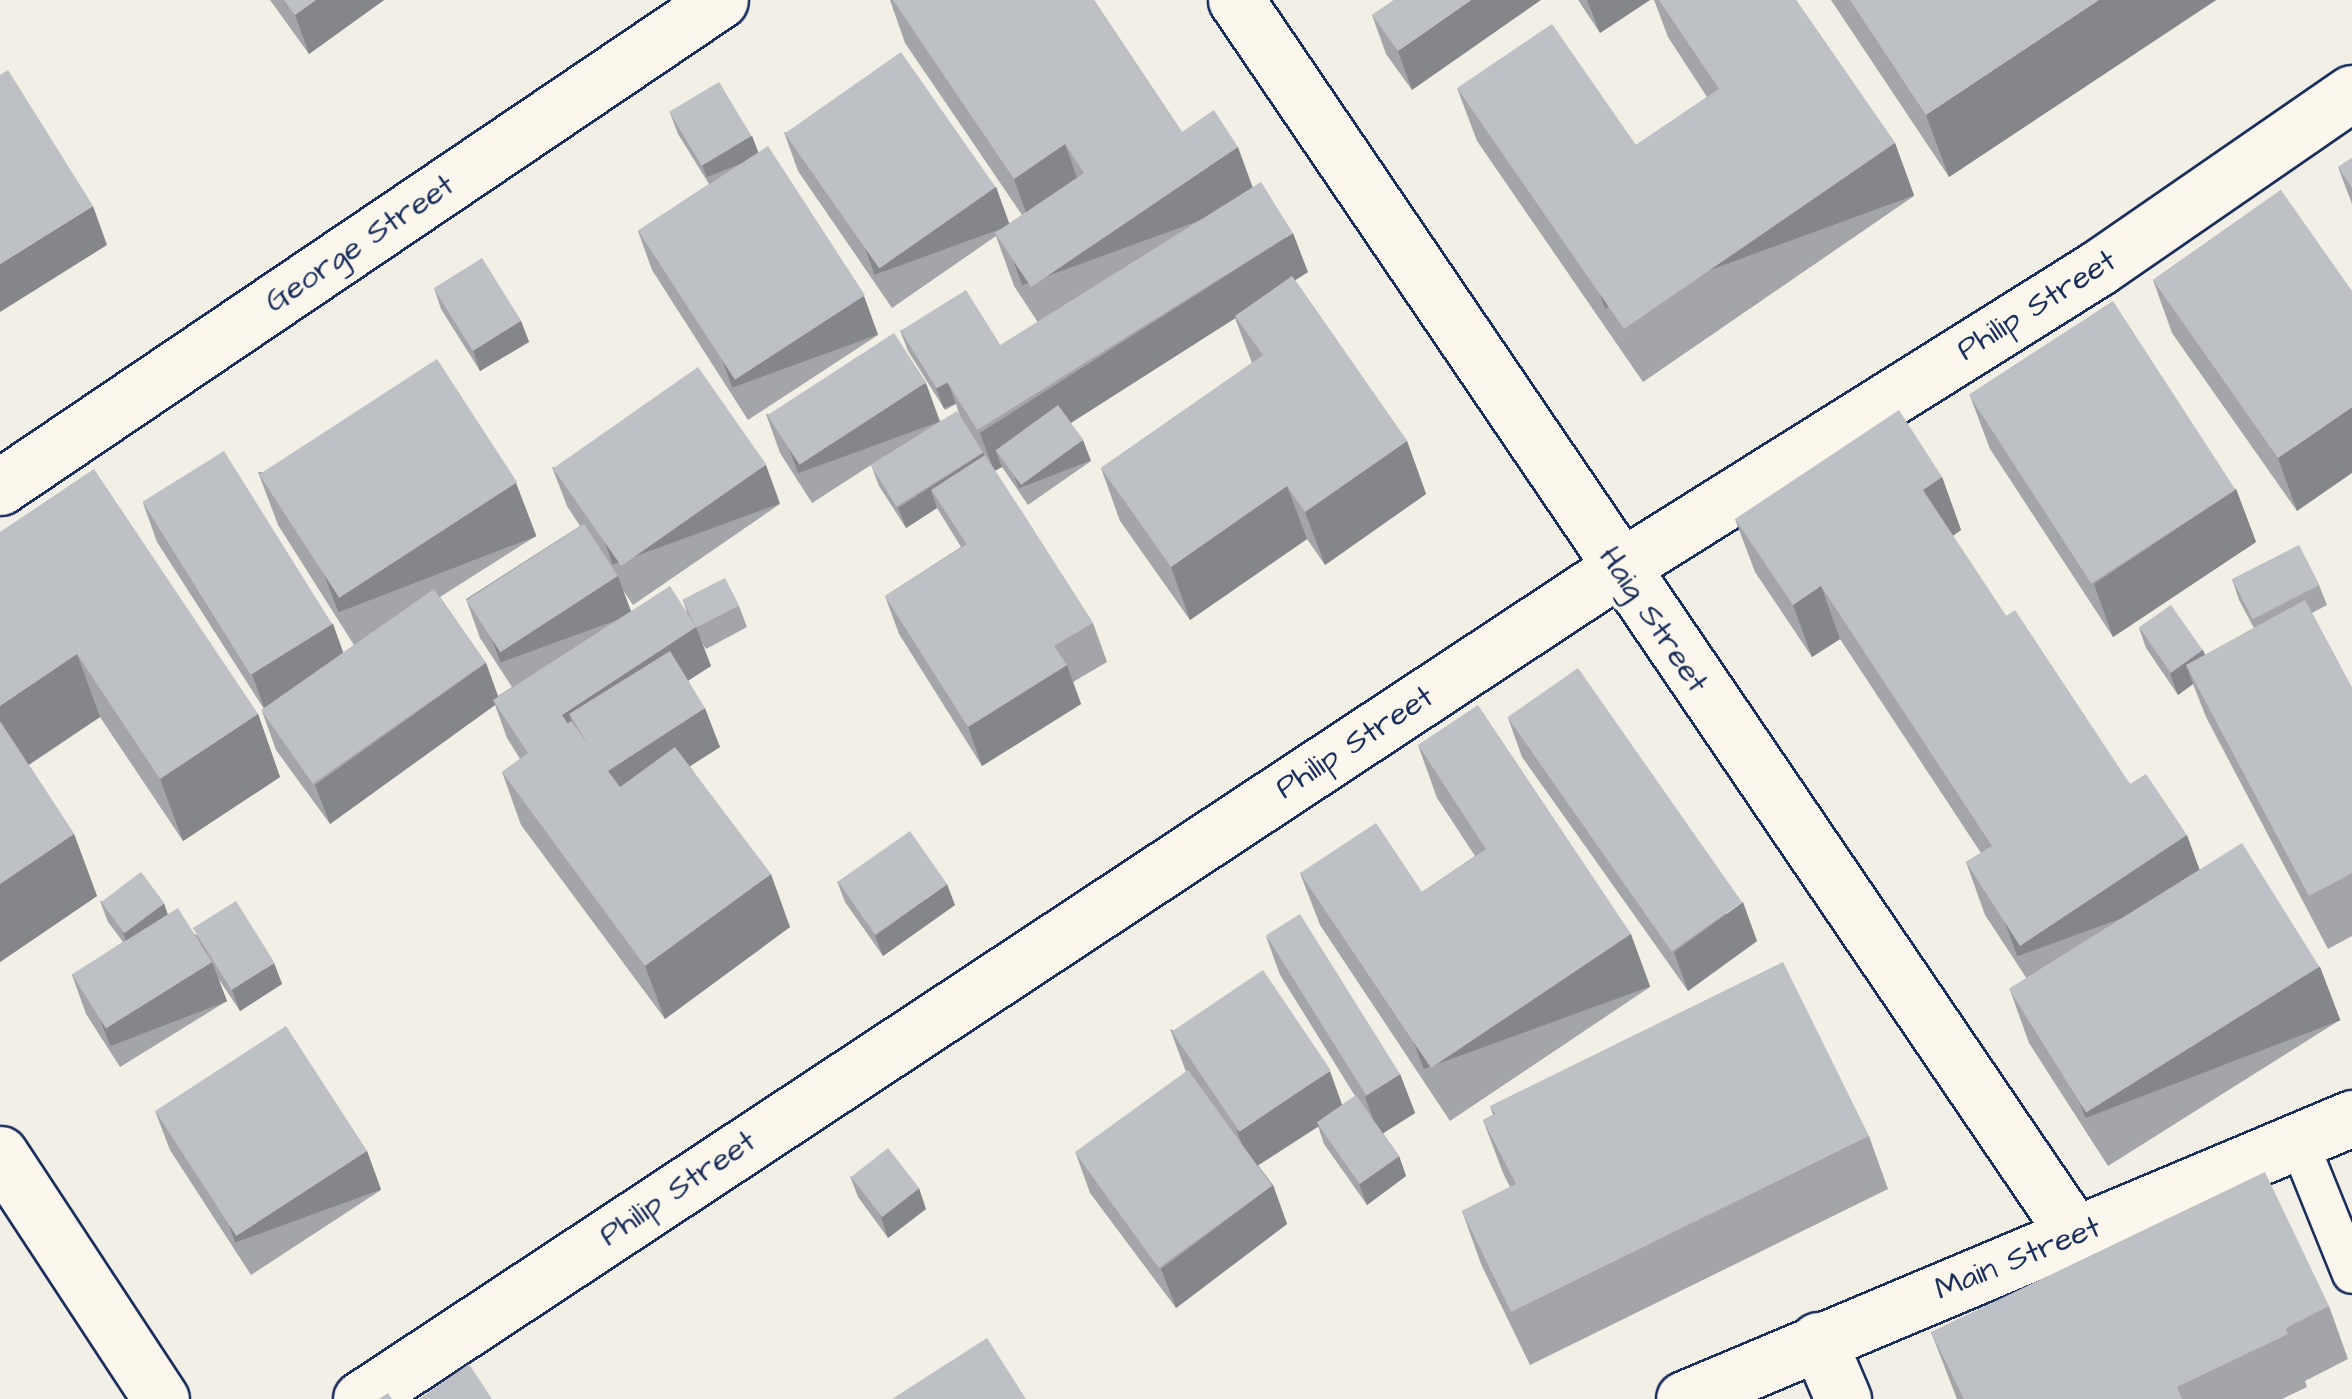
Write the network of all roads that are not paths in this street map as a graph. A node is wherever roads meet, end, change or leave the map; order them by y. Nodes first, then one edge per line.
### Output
1 (720, 0) edge
2 (1236, 0) edge
3 (2352, 93) edge
4 (0, 487) edge
5 (1618, 570) junction
6 (2352, 1118) edge
7 (2299, 1143) junction
8 (0, 1154) edge
9 (2076, 1236) junction
10 (2352, 1274) edge
11 (1818, 1340) junction
12 (161, 1399) edge
13 (361, 1399) edge
14 (1684, 1399) edge
15 (1842, 1399) edge

1 - 4 street, George Street
2 - 5 street, Haig Street
3 - 5 street, Philip Street
5 - 9 street, Haig Street
5 - 13 street, Philip Street
6 - 7 street, Main Street
7 - 9 street, Main Street
7 - 10 lane
8 - 12 street
9 - 11 street, Main Street
11 - 14 street, Main Street
11 - 15 street

